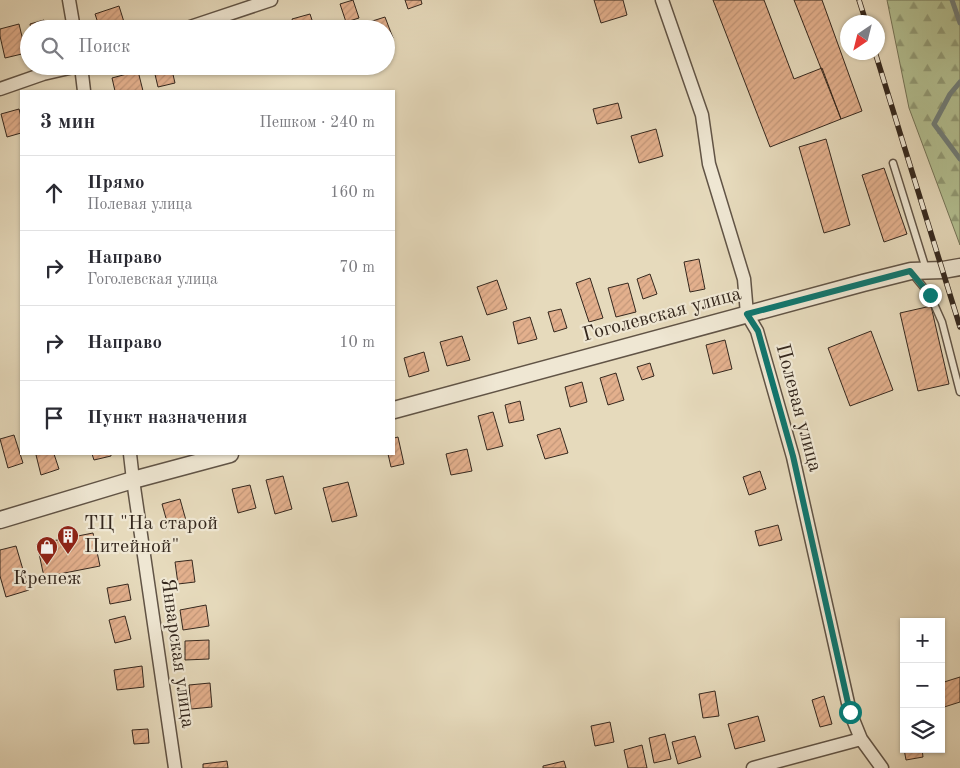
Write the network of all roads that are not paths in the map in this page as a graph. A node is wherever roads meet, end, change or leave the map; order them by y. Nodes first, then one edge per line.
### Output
1 (69, 0) edge
2 (271, 0) edge
3 (662, 0) edge
4 (72, 20) edge
5 (211, 20) edge
6 (39, 75) edge
7 (81, 75) edge
8 (0, 88) edge
9 (84, 90) edge
10 (893, 163) dead end
11 (960, 267) edge
12 (918, 271) junction
13 (747, 314) junction
14 (960, 392) edge
15 (395, 410) edge
16 (130, 455) edge
17 (226, 455) edge
18 (133, 480) junction
19 (0, 520) edge
20 (861, 739) junction
21 (175, 768) edge
22 (753, 768) edge
23 (882, 768) edge

1 - 4 street
2 - 5 street
3 - 13 street, Полевая улица
6 - 8 street
7 - 9 street
10 - 12 lane
11 - 12 street, Гоголевская улица
12 - 13 street, Гоголевская улица
12 - 14 lane
13 - 15 street, Гоголевская улица
13 - 20 street, Полевая улица
16 - 18 street, Январская улица
17 - 18 street
18 - 19 street
18 - 21 street, Январская улица
20 - 22 street
20 - 23 street, Полевая улица

